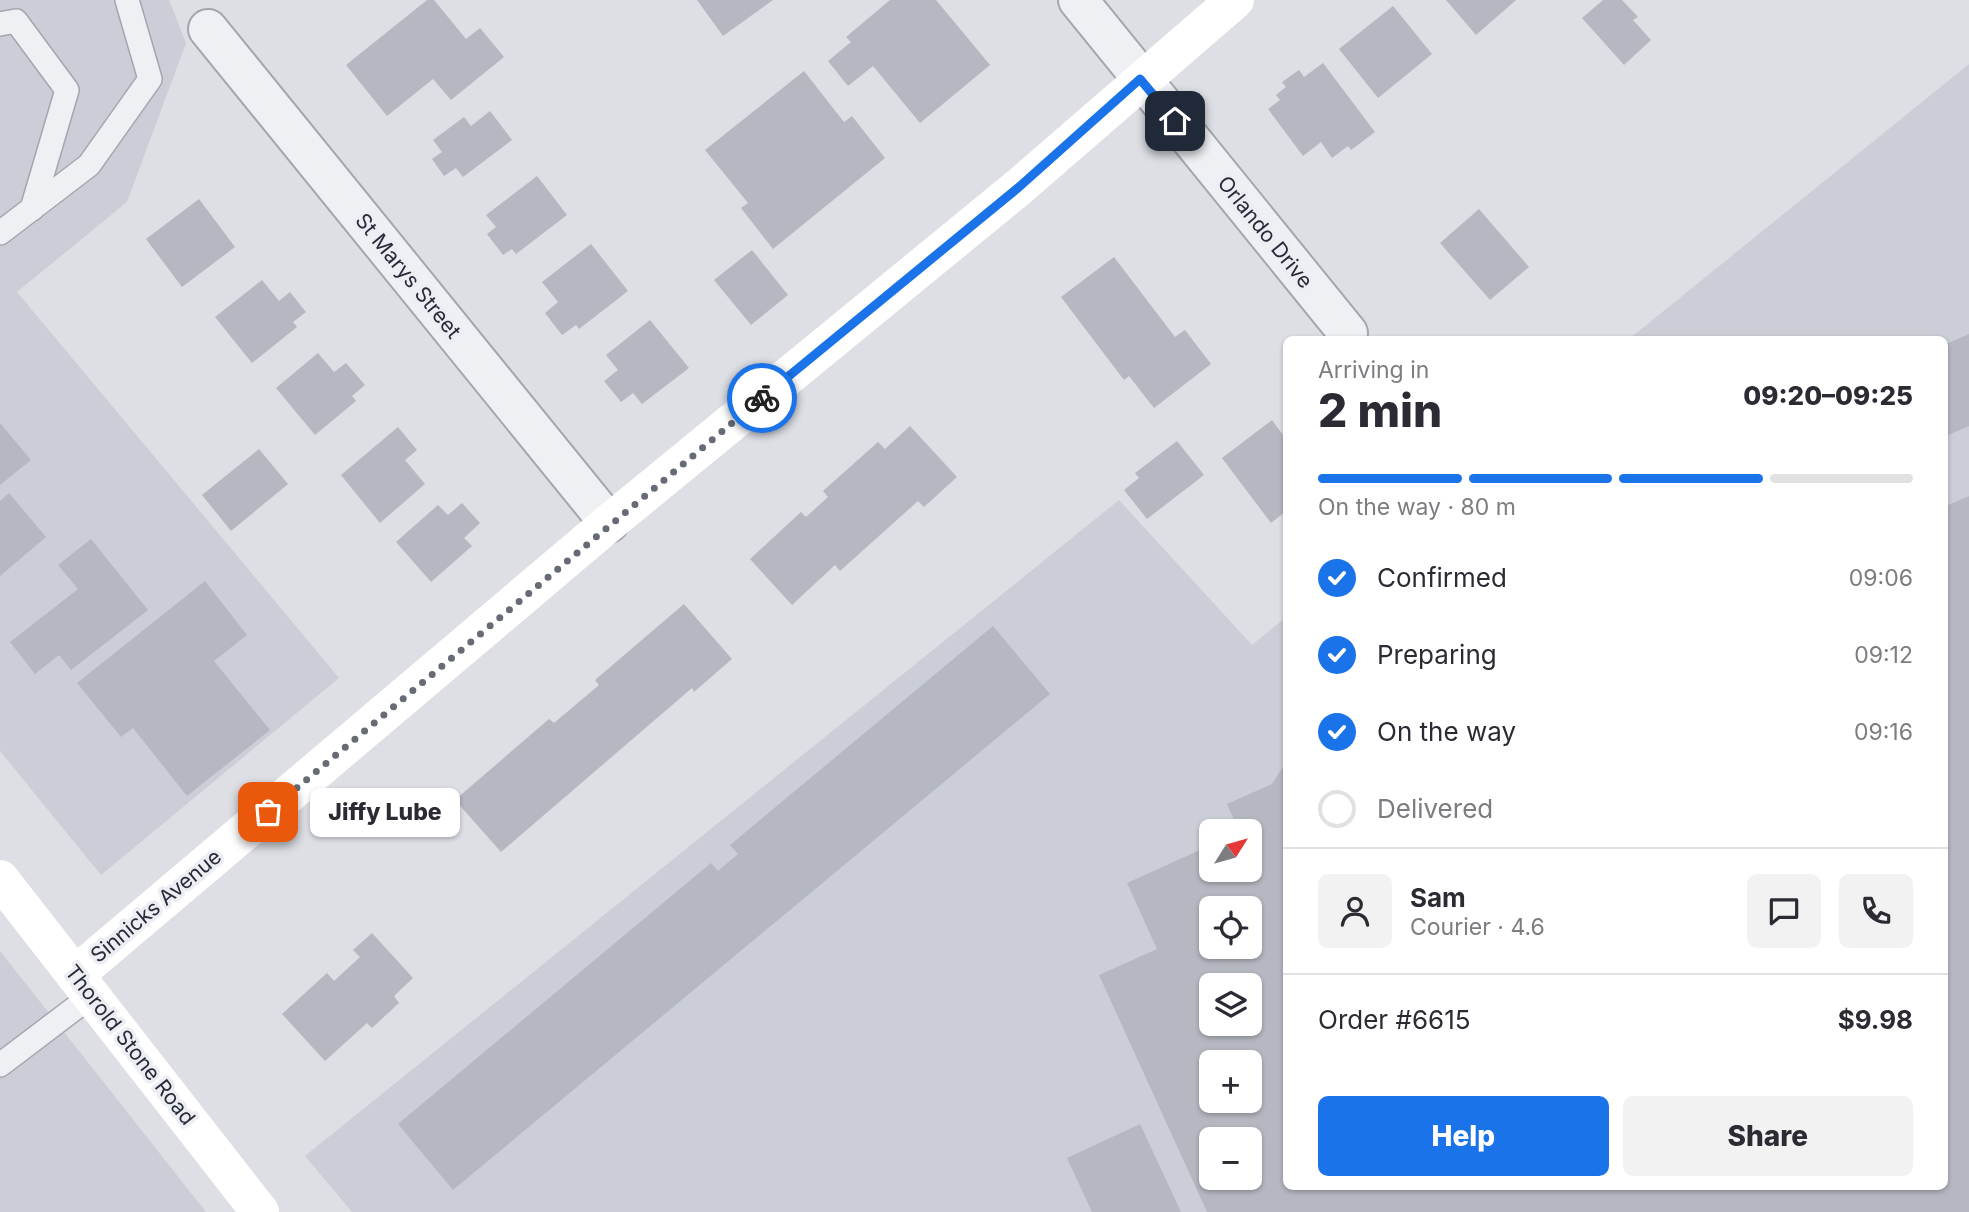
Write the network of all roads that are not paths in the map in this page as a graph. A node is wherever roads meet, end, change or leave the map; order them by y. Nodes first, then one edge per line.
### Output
1 (127, 0) edge
2 (1078, 0) edge
3 (1234, 0) edge
4 (0, 24) edge
5 (208, 29) dead end
6 (1140, 79) junction
7 (32, 209) junction
8 (0, 233) edge
9 (1348, 334) dead end
10 (609, 523) junction
11 (3, 890) edge
12 (83, 985) junction
13 (0, 1065) edge
14 (260, 1212) edge

1 - 7 lane
2 - 6 street, Orlando Drive
3 - 6 street, Sinnicks Avenue
4 - 7 lane
5 - 10 street, St Marys Street
6 - 9 street, Orlando Drive
6 - 10 street, Sinnicks Avenue
7 - 8 lane
10 - 12 street, Sinnicks Avenue
11 - 12 street, Thorold Stone Road
12 - 13 lane
12 - 14 street, Thorold Stone Road

